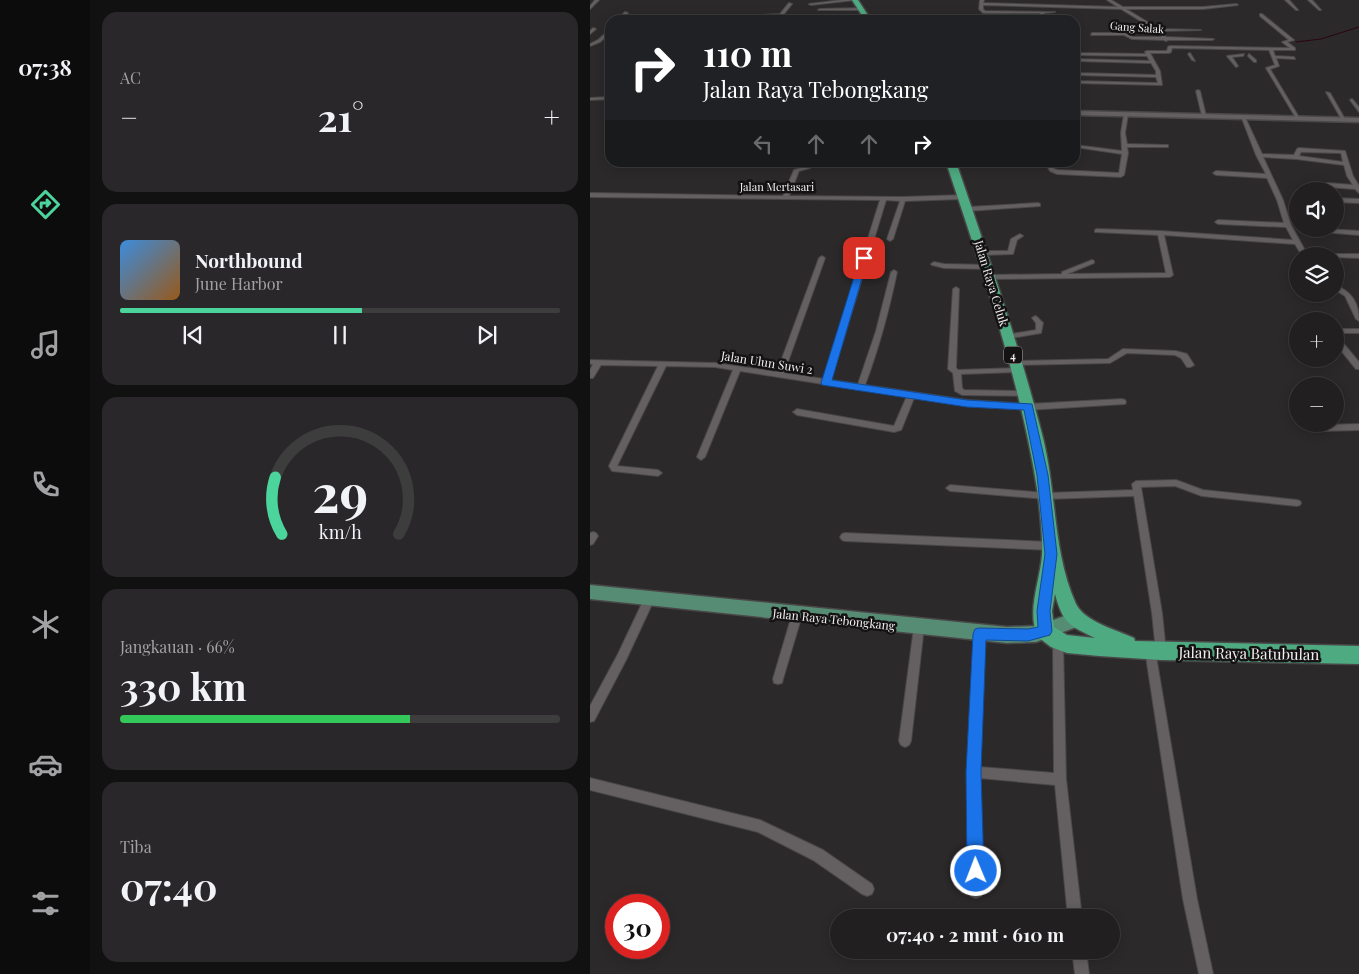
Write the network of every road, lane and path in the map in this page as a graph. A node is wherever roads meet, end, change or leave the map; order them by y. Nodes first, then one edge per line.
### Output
1 (597, 0) edge
2 (854, 0) edge
3 (1058, 0) edge
4 (1110, 0) edge
5 (1287, 0) edge
6 (1310, 0) edge
7 (982, 2) edge
8 (790, 4) dead end
9 (811, 4) dead end
10 (1236, 5) dead end
11 (1048, 6) junction
12 (590, 8) edge
13 (1119, 8) junction
14 (861, 9) junction
15 (1297, 9) dead end
16 (1320, 9) dead end
17 (820, 10) dead end
18 (626, 12) dead end
19 (1042, 12) junction
20 (1129, 13) junction
21 (623, 15) edge
22 (783, 15) edge
23 (865, 15) edge
24 (1042, 15) edge
25 (1261, 15) dead end
26 (594, 29) dead end
27 (1158, 30) junction
28 (1199, 30) dead end
29 (590, 33) edge
30 (1092, 34) dead end
31 (605, 36) edge
32 (1166, 38) junction
33 (1212, 39) dead end
34 (590, 45) edge
35 (1257, 49) junction
36 (1270, 50) junction
37 (1171, 51) junction
38 (1080, 54) edge
39 (1182, 54) dead end
40 (1190, 54) junction
41 (1199, 54) dead end
42 (1149, 55) junction
43 (1250, 55) junction
44 (1273, 57) junction
45 (1294, 58) dead end
46 (1080, 60) edge
47 (1194, 60) dead end
48 (1255, 61) dead end
49 (1153, 62) junction
50 (1236, 66) dead end
51 (1080, 74) edge
52 (1158, 76) junction
53 (1080, 82) edge
54 (1198, 91) dead end
55 (1328, 93) dead end
56 (605, 98) edge
57 (590, 99) edge
58 (1352, 100) dead end
59 (1359, 111) edge
60 (1080, 113) edge
61 (1126, 114) junction
62 (1204, 116) junction
63 (1243, 117) junction
64 (1298, 118) junction
65 (1344, 120) junction
66 (1359, 120) edge
67 (1124, 145) junction
68 (1166, 146) dead end
69 (1080, 147) edge
70 (1126, 153) junction
71 (1259, 155) junction
72 (1296, 157) junction
73 (1346, 164) junction
74 (807, 167) edge
75 (953, 167) edge
76 (1050, 167) edge
77 (1216, 173) dead end
78 (1269, 176) junction
79 (1344, 187) edge
80 (1358, 189) edge
81 (590, 195) edge
82 (786, 196) junction
83 (884, 198) junction
84 (903, 199) junction
85 (1344, 200) edge
86 (1359, 201) edge
87 (966, 203) junction
88 (1038, 205) dead end
89 (1218, 222) dead end
90 (1288, 226) junction
91 (1097, 231) dead end
92 (1161, 232) junction
93 (1344, 232) edge
94 (1359, 233) edge
95 (1020, 236) dead end
96 (890, 238) dead end
97 (1298, 242) junction
98 (1300, 247) edge
99 (983, 253) junction
100 (1344, 256) edge
101 (1359, 256) edge
102 (822, 258) dead end
103 (1092, 262) dead end
104 (934, 264) dead end
105 (894, 272) dead end
106 (989, 272) junction
107 (956, 289) dead end
108 (1344, 293) edge
109 (1035, 318) dead end
110 (1359, 319) edge
111 (1344, 331) edge
112 (1359, 331) edge
113 (1014, 336) dead end
114 (1344, 350) edge
115 (594, 362) edge
116 (663, 364) junction
117 (1190, 365) dead end
118 (1016, 366) junction
119 (1359, 367) edge
120 (737, 369) junction
121 (957, 372) junction
122 (780, 374) junction
123 (590, 376) edge
124 (826, 383) junction
125 (860, 388) junction
126 (910, 396) junction
127 (1026, 400) junction
128 (1122, 402) dead end
129 (797, 412) dead end
130 (1344, 427) edge
131 (1359, 427) edge
132 (702, 457) dead end
133 (658, 473) dead end
134 (950, 488) dead end
135 (1136, 493) junction
136 (1046, 496) junction
137 (1297, 503) dead end
138 (845, 537) dead end
139 (1051, 550) junction
140 (590, 592) edge
141 (649, 600) junction
142 (797, 615) junction
143 (1076, 620) junction
144 (919, 627) junction
145 (979, 634) junction
146 (1051, 636) junction
147 (1150, 650) junction
148 (1359, 655) edge
149 (778, 679) dead end
150 (590, 717) edge
151 (906, 741) dead end
152 (973, 772) junction
153 (1060, 779) junction
154 (590, 784) edge
155 (867, 889) dead end
156 (976, 891) dead end
157 (1074, 909) edge
158 (1080, 959) edge
159 (1082, 974) edge
160 (1206, 974) edge

1 - 12 street
2 - 9 street
2 - 14 highway
3 - 11 street
4 - 13 street
5 - 15 street
6 - 16 street
7 - 11 street
7 - 19 street
8 - 22 street
10 - 13 street
11 - 13 street
13 - 20 street
14 - 17 street
14 - 23 highway
18 - 21 street
19 - 20 street
19 - 24 street
20 - 27 street
25 - 36 street
26 - 29 street
27 - 28 street
27 - 32 street
30 - 32 street, Gang Salak
31 - 34 street
32 - 33 street, Gang Salak
32 - 37 street
35 - 36 street
35 - 37 street
35 - 43 street
36 - 44 street
37 - 42 street
38 - 42 street
39 - 40 street
40 - 41 street
40 - 47 street
42 - 49 street
43 - 48 street
43 - 50 street
44 - 45 street
44 - 64 street
46 - 49 street
49 - 52 street
51 - 52 street
52 - 53 street
54 - 62 street
55 - 65 street
56 - 57 street
58 - 59 street
60 - 61 street
61 - 62 street
61 - 67 street
62 - 63 street
63 - 64 street
63 - 71 street
64 - 65 street
65 - 66 street
67 - 68 street
67 - 70 street
69 - 70 street
70 - 76 street
71 - 72 street
71 - 78 street
72 - 73 street
72 - 73 street
73 - 80 street
74 - 82 street
75 - 87 highway, Jalan Raya Celuk / 4
77 - 78 street
78 - 90 street
79 - 80 street
81 - 82 street, Jalan Mertasari
82 - 83 street, Jalan Mertasari
83 - 84 street, Jalan Mertasari
83 - 124 street
84 - 87 street, Jalan Mertasari
84 - 96 street
85 - 86 street
87 - 88 street
87 - 99 highway, Jalan Raya Celuk / 4
89 - 90 street
90 - 97 street
91 - 92 street
92 - 97 street
92 - 106 street
93 - 94 street
95 - 99 street
97 - 98 street
99 - 106 highway, Jalan Raya Celuk / 4
100 - 101 street
102 - 122 street
103 - 106 street
104 - 106 street
105 - 125 street
106 - 118 highway, Jalan Raya Celuk / 4
107 - 121 street
108 - 110 street
109 - 113 street
111 - 112 street
114 - 119 street
115 - 116 street, Jalan Ulun Suwi 2
115 - 123 street
116 - 120 street, Jalan Ulun Suwi 2
116 - 133 street
117 - 118 street
118 - 121 street
118 - 127 highway, Jalan Raya Celuk / 4
120 - 122 street, Jalan Ulun Suwi 2
120 - 132 street
121 - 127 street
122 - 124 street, Jalan Ulun Suwi 2
124 - 125 street, Jalan Ulun Suwi 2
125 - 126 street, Jalan Ulun Suwi 2
126 - 127 street, Jalan Ulun Suwi 2
126 - 129 street
127 - 128 street, Jalan Ulun Suwi 2
127 - 136 highway, Jalan Raya Celuk / 4
130 - 131 street
134 - 136 street
135 - 136 street
135 - 137 street
135 - 147 street
136 - 139 highway, Jalan Raya Celuk / 4
138 - 139 street
139 - 143 highway, Jalan Raya Celuk / 4
139 - 146 highway, Jalan Raya Celuk / 4
140 - 141 main road, Jalan Raya Tebongkang
141 - 142 main road, Jalan Raya Tebongkang
141 - 150 street
142 - 144 main road, Jalan Raya Tebongkang
142 - 149 street
143 - 146 main road, Jalan Raya Tebongkang
143 - 147 highway, Jalan Raya Batubulan
144 - 145 main road, Jalan Raya Tebongkang
144 - 151 street
145 - 146 main road, Jalan Raya Tebongkang
145 - 152 street
146 - 147 highway, Jalan Raya Batubulan
146 - 153 street
147 - 148 highway, Jalan Raya Batubulan
147 - 160 street
152 - 153 street
152 - 156 street
153 - 157 street
154 - 155 street
158 - 159 street

